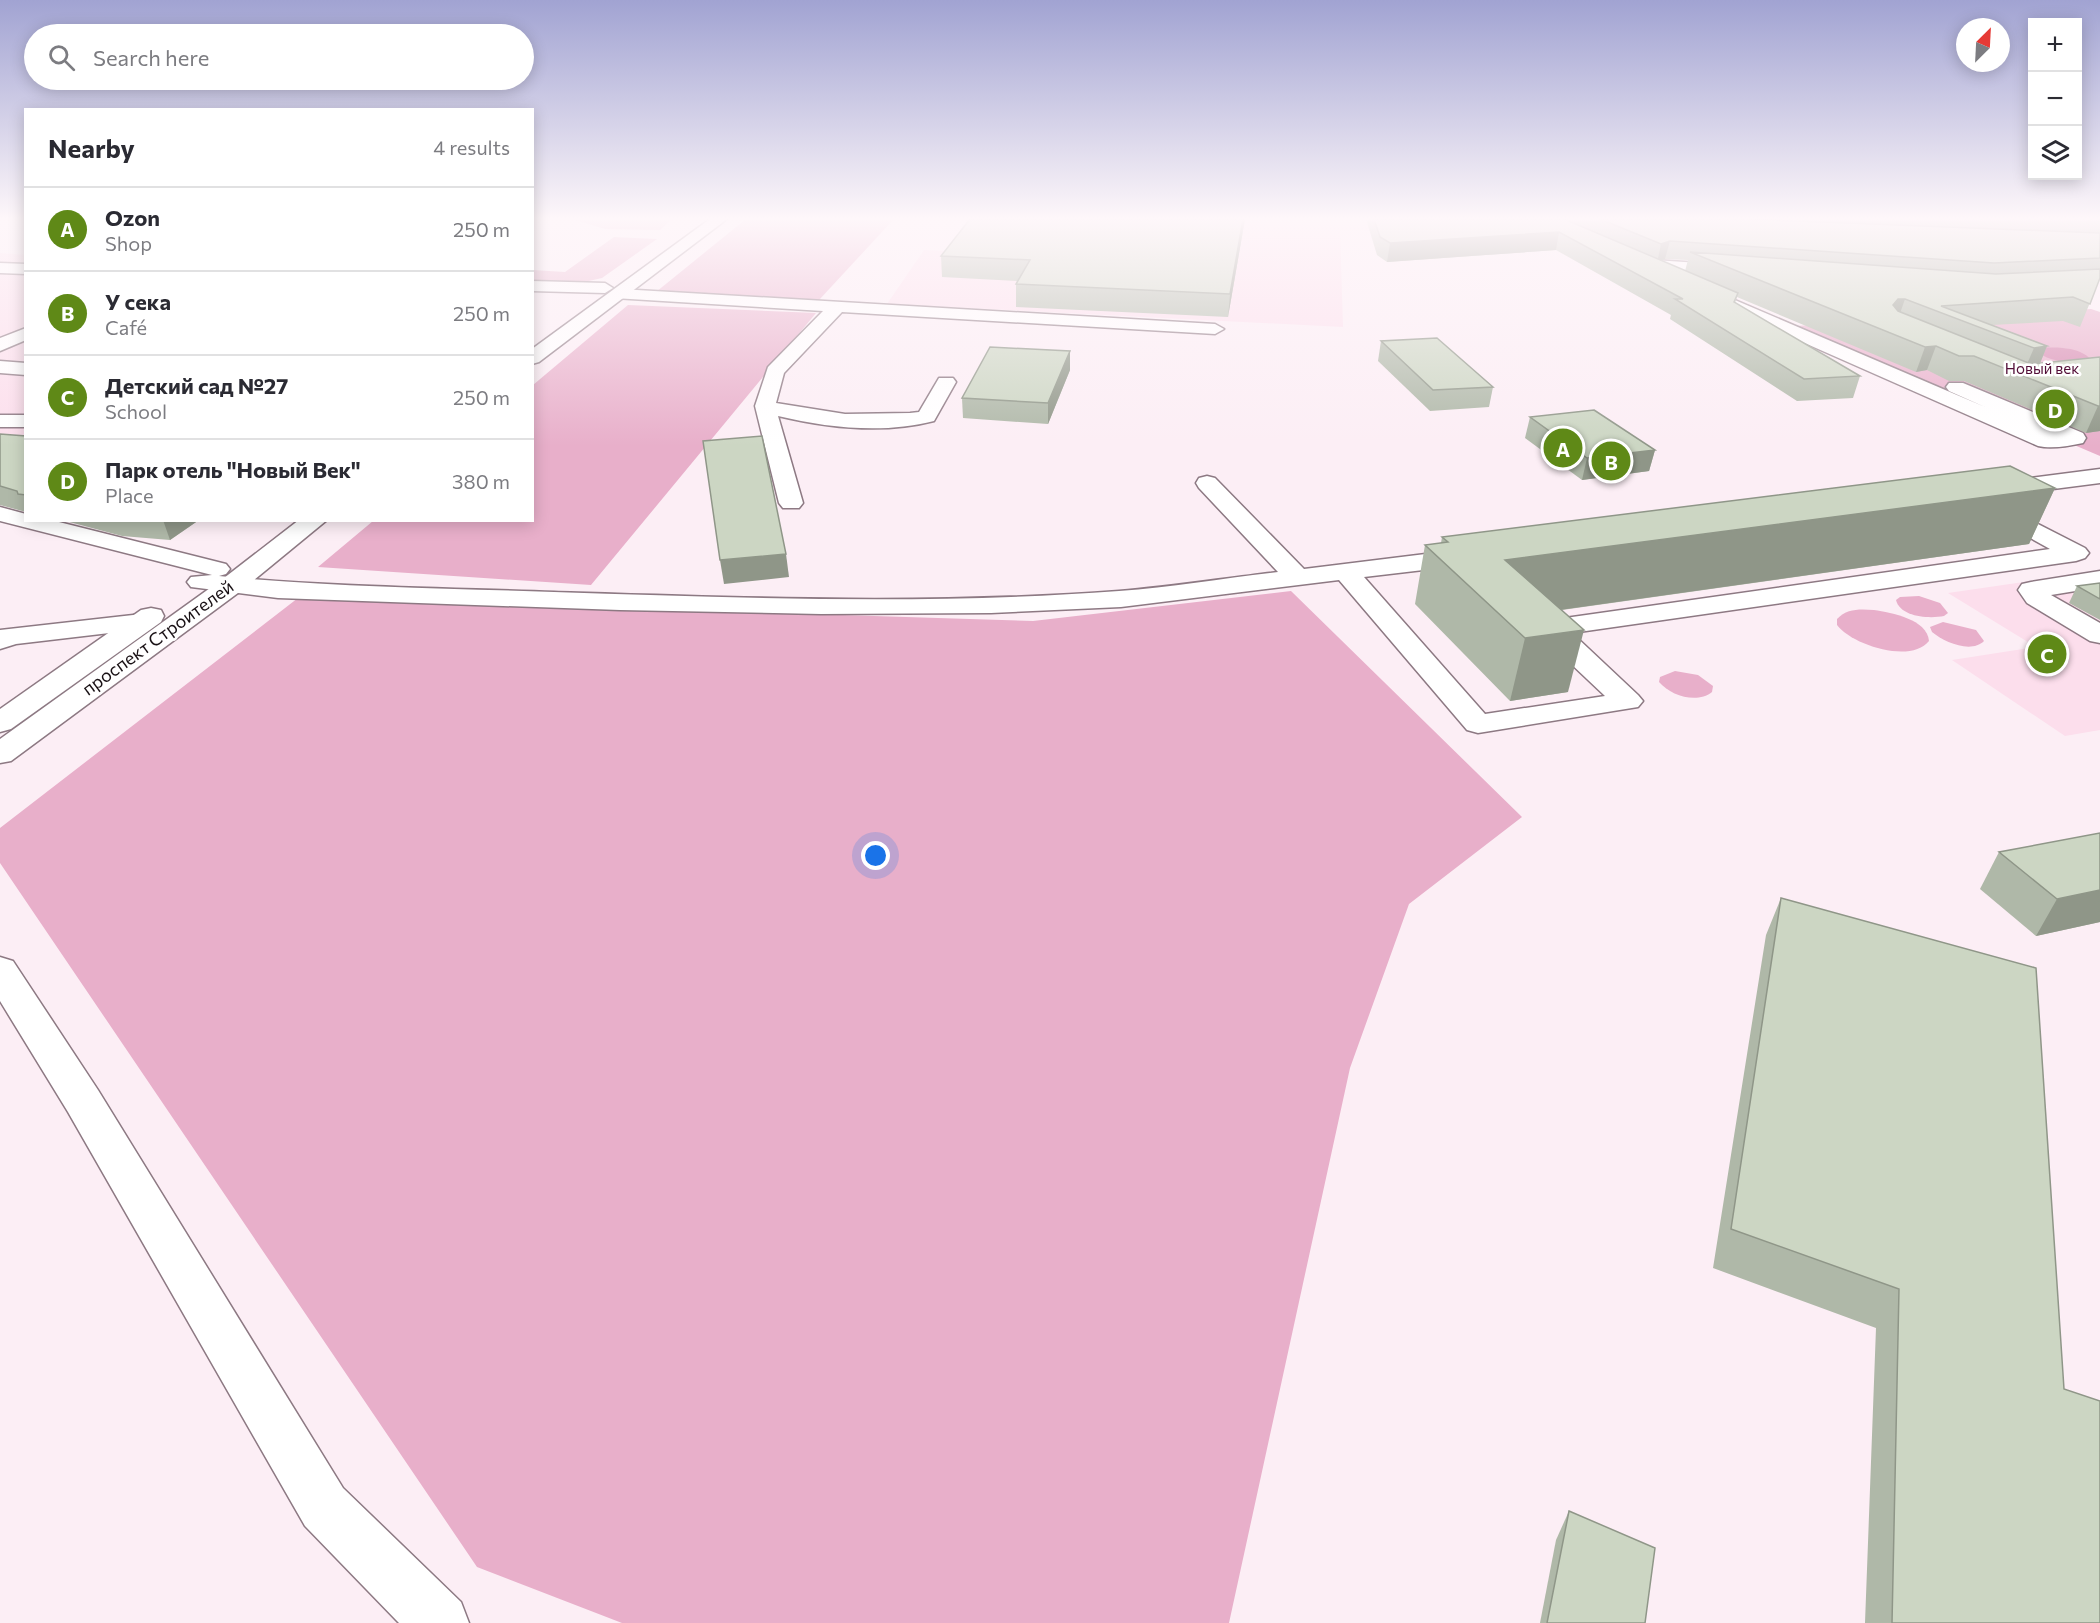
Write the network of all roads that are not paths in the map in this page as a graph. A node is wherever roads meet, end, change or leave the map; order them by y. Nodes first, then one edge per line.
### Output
1 (606, 295) edge
2 (608, 295) edge
3 (665, 295) edge
4 (1711, 295) edge
5 (837, 307) junction
6 (1215, 328) edge
7 (24, 334) edge
8 (534, 339) edge
9 (0, 345) edge
10 (534, 356) edge
11 (0, 367) edge
12 (24, 369) edge
13 (946, 382) dead end
14 (1999, 383) edge
15 (1956, 387) junction
16 (1929, 390) junction
17 (765, 406) junction
18 (836, 418) junction
19 (0, 421) edge
20 (24, 421) edge
21 (2046, 441) junction
22 (852, 443) dead end
23 (2100, 465) edge
24 (2100, 476) edge
25 (1207, 483) dead end
26 (792, 503) dead end
27 (0, 514) edge
28 (24, 521) edge
29 (27, 522) edge
30 (282, 522) edge
31 (312, 522) edge
32 (2076, 553) junction
33 (1486, 554) edge
34 (2100, 566) edge
35 (1346, 572) junction
36 (217, 578) junction
37 (1298, 578) junction
38 (2100, 579) edge
39 (142, 622) junction
40 (2100, 635) edge
41 (0, 641) edge
42 (0, 723) edge
43 (0, 753) edge
44 (0, 969) edge
45 (440, 1623) edge

1 - 8 main road
2 - 10 main road
3 - 5 main road
4 - 16 main road
5 - 6 main road
5 - 17 main road
7 - 9 main road
11 - 12 main road
13 - 18 main road
14 - 15 main road
15 - 16 main road
15 - 21 main road
16 - 21 main road
17 - 18 main road
17 - 26 main road
18 - 22 main road
19 - 20 main road
21 - 23 main road
24 - 32 main road
25 - 37 main road
27 - 28 main road
29 - 36 main road
30 - 36 main road, проспект Строителей
31 - 36 main road, проспект Строителей
32 - 34 main road
32 - 35 main road
33 - 35 main road
35 - 37 main road
36 - 37 main road
36 - 39 main road, проспект Строителей
36 - 43 main road, проспект Строителей
38 - 40 main road
39 - 41 main road
39 - 42 main road, проспект Строителей
44 - 45 main road

